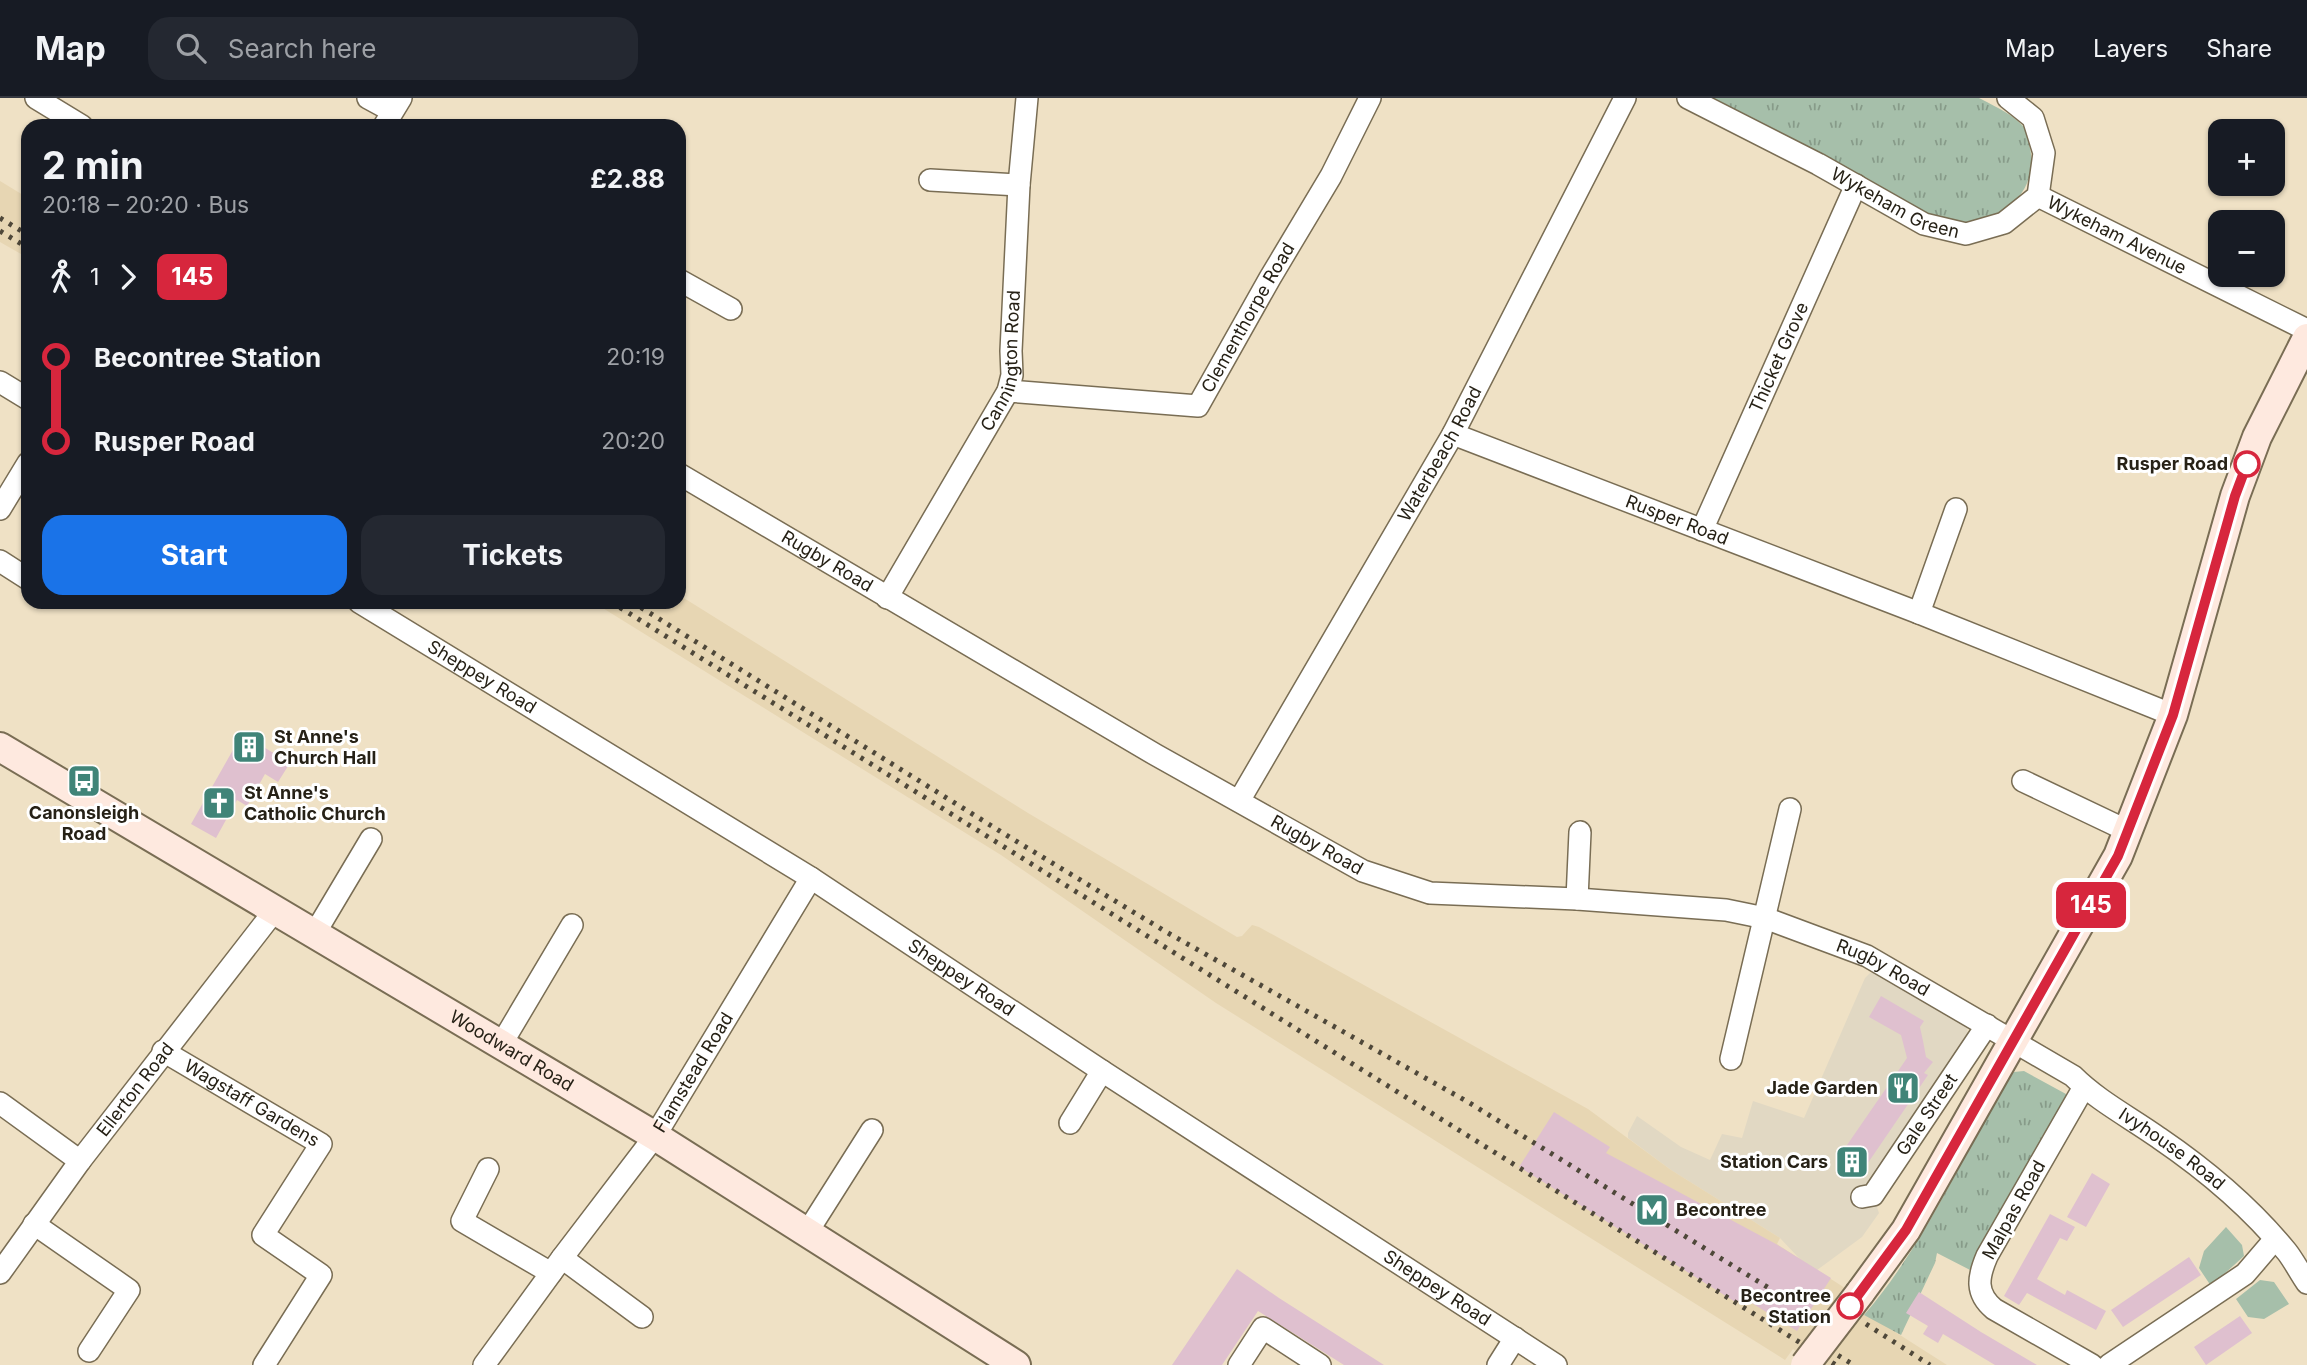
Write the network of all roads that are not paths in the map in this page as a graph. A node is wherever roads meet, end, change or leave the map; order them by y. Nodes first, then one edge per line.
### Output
1 (36, 98) edge
2 (368, 98) edge
3 (1027, 98) edge
4 (1370, 98) edge
5 (1625, 98) edge
6 (1688, 98) edge
7 (2008, 98) edge
8 (392, 112) edge
9 (70, 119) edge
10 (930, 180) dead end
11 (1018, 185) junction
12 (1856, 185) junction
13 (2038, 196) junction
14 (686, 286) edge
15 (731, 309) dead end
16 (2307, 330) edge
17 (2307, 338) edge
18 (0, 382) edge
19 (1007, 391) junction
20 (21, 395) edge
21 (1453, 434) junction
22 (21, 474) edge
23 (686, 478) edge
24 (0, 509) edge
25 (1956, 509) dead end
26 (1702, 530) junction
27 (0, 561) edge
28 (21, 574) edge
29 (887, 598) junction
30 (370, 609) edge
31 (1919, 613) junction
32 (2173, 715) junction
33 (0, 747) edge
34 (2023, 781) dead end
35 (1239, 801) junction
36 (1790, 809) dead end
37 (2129, 831) junction
38 (1580, 832) dead end
39 (371, 839) dead end
40 (811, 878) junction
41 (1577, 899) junction
42 (275, 909) junction
43 (1765, 918) junction
44 (572, 925) dead end
45 (315, 933) junction
46 (1987, 1025) junction
47 (2014, 1042) junction
48 (502, 1043) junction
49 (163, 1051) junction
50 (1731, 1059) dead end
51 (1102, 1071) junction
52 (2084, 1087) junction
53 (0, 1103) edge
54 (1070, 1123) dead end
55 (872, 1130) dead end
56 (655, 1136) junction
57 (80, 1161) junction
58 (488, 1169) dead end
59 (1862, 1197) dead end
60 (34, 1224) junction
61 (808, 1231) junction
62 (2275, 1239) junction
63 (556, 1265) junction
64 (0, 1273) edge
65 (2307, 1283) edge
66 (642, 1317) dead end
67 (1515, 1338) junction
68 (89, 1351) dead end
69 (1009, 1363) edge
70 (264, 1365) edge
71 (484, 1365) edge
72 (1239, 1365) edge
73 (1321, 1365) edge
74 (1498, 1365) edge
75 (1556, 1365) edge
76 (1805, 1365) edge
77 (2092, 1365) edge
78 (2109, 1365) edge

1 - 9 street
2 - 8 street
3 - 11 street, Cannington Road
4 - 19 street, Clementhorpe Road
5 - 21 street, Waterbeach Road
6 - 12 street, Wykeham Green
7 - 13 street
10 - 11 street
11 - 19 street, Cannington Road
12 - 13 street, Wykeham Green
12 - 26 street, Thicket Grove
13 - 16 street, Wykeham Avenue
14 - 15 street
17 - 32 street, Gale Street
18 - 20 street
19 - 29 street, Cannington Road
21 - 26 street, Rusper Road
21 - 35 street, Waterbeach Road
22 - 24 street
23 - 29 street, Rugby Road
25 - 31 street
26 - 31 street, Rusper Road
27 - 28 street
29 - 35 street, Rugby Road
30 - 40 street, Sheppey Road
31 - 32 street, Rusper Road
32 - 37 street, Gale Street
33 - 42 street, Woodward Road
34 - 37 street
35 - 41 street, Rugby Road
36 - 43 street
37 - 47 street, Gale Street
38 - 41 street
39 - 45 street
40 - 51 street, Sheppey Road
40 - 56 street, Flamstead Road
41 - 43 street, Rugby Road
42 - 45 street, Woodward Road
42 - 49 street, Ellerton Road
43 - 46 street, Rugby Road
43 - 50 street
44 - 48 street
45 - 48 street, Woodward Road
46 - 47 street, Rugby Road
46 - 59 street, Gale Street
47 - 52 street, Ivyhouse Road
47 - 76 street, Gale Street, bridge
48 - 56 street, Woodward Road
49 - 57 street, Ellerton Road
49 - 70 street, Wagstaff Gardens
51 - 54 street
51 - 67 street, Sheppey Road
52 - 62 street, Ivyhouse Road
52 - 77 street, Malpas Road
53 - 57 street
55 - 61 street
56 - 61 street, Woodward Road
56 - 63 street, Flamstead Road
57 - 60 street, Ellerton Road
58 - 63 street
60 - 64 street, Ellerton Road
60 - 68 street
61 - 69 street, Woodward Road
62 - 65 street, Ivyhouse Road
62 - 78 street
63 - 66 street
63 - 71 street, Flamstead Road
67 - 74 street
67 - 75 street, Sheppey Road
72 - 73 street

